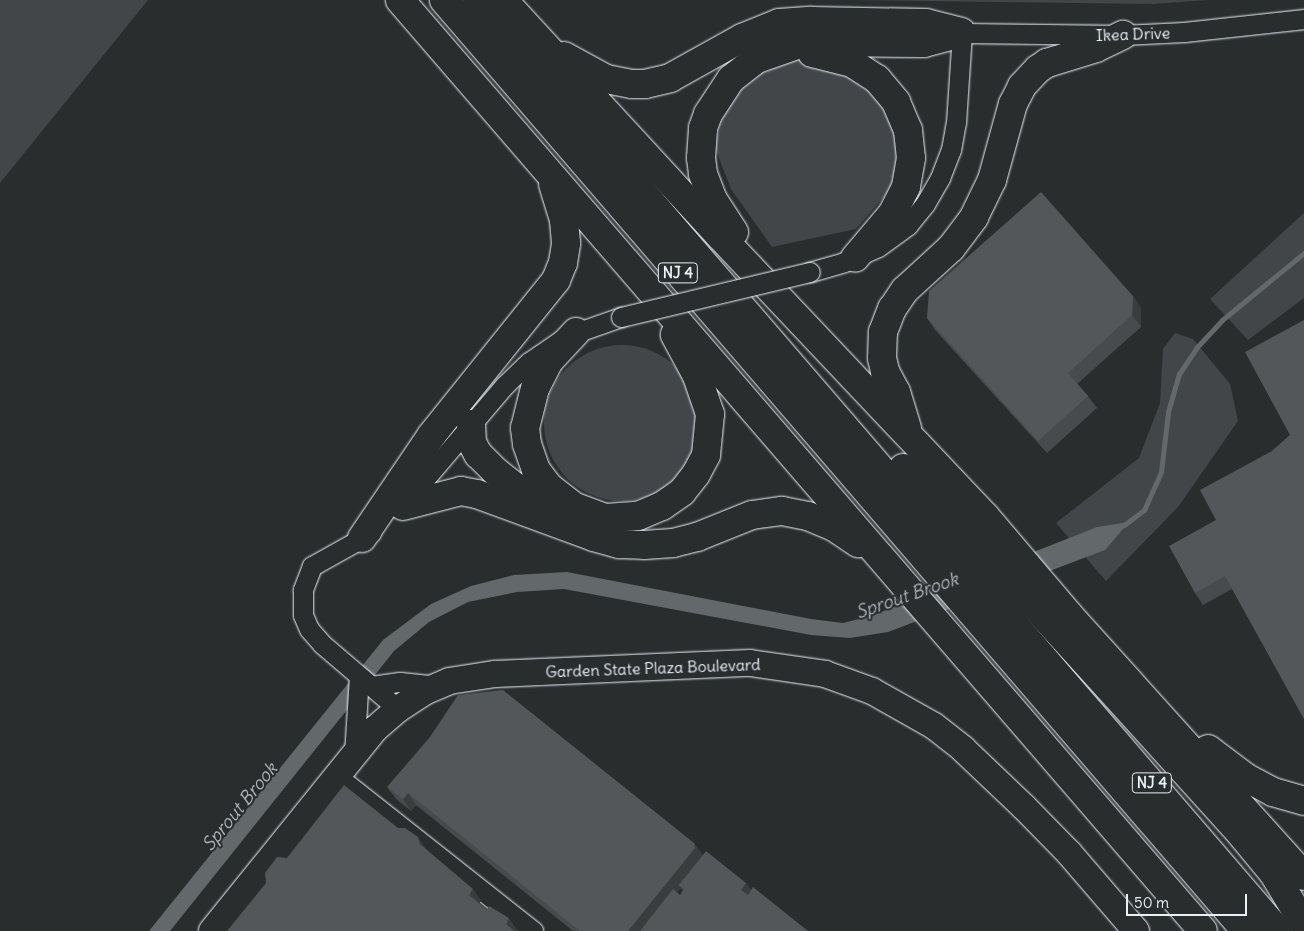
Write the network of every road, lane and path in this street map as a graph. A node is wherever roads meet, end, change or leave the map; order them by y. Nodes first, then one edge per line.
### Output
1 (400, 0) edge
2 (444, 0) edge
3 (477, 0) edge
4 (503, 0) edge
5 (1304, 18) edge
6 (962, 33) junction
7 (1123, 35) junction
8 (538, 40) junction
9 (771, 53) junction
10 (549, 174) junction
11 (855, 258) junction
12 (648, 286) junction
13 (785, 305) junction
14 (576, 332) junction
15 (471, 424) junction
16 (846, 427) junction
17 (908, 433) junction
18 (403, 506) junction
19 (975, 524) junction
20 (563, 525) junction
21 (362, 538) junction
22 (885, 562) junction
23 (1063, 622) junction
24 (1100, 648) junction
25 (365, 681) junction
26 (436, 686) junction
27 (398, 709) junction
28 (354, 755) junction
29 (337, 776) junction
30 (1304, 801) edge
31 (1143, 863) junction
32 (1304, 876) edge
33 (1304, 924) edge
34 (212, 931) edge
35 (533, 931) edge
36 (1136, 931) edge
37 (1190, 931) edge
38 (1203, 931) edge
39 (1246, 931) edge
40 (1278, 931) edge

1 - 10 highway
2 - 39 highway, NJ 4
3 - 16 highway, NJ 4
4 - 8 highway
5 - 7 street, Ikea Drive
6 - 7 street, Ikea Drive
6 - 8 highway
6 - 9 highway
6 - 11 street
7 - 17 highway
8 - 13 highway
9 - 11 highway
9 - 13 highway
10 - 12 highway
10 - 21 highway
11 - 14 street, bridge
12 - 14 highway
12 - 22 highway
13 - 17 highway
14 - 15 street
15 - 18 street
15 - 20 highway
16 - 19 highway
16 - 40 highway, NJ 4
17 - 19 highway
18 - 20 highway
18 - 21 street
19 - 23 highway
20 - 22 highway
21 - 25 street
22 - 31 highway
23 - 24 highway
23 - 33 highway
24 - 30 highway
24 - 32 highway
25 - 26 street
25 - 27 street
25 - 28 street
26 - 27 street, Garden State Plaza Boulevard
26 - 36 street, Garden State Plaza Boulevard
27 - 28 street, Garden State Plaza Boulevard
28 - 29 street, Garden State Plaza Boulevard
29 - 34 street, Garden State Plaza Boulevard
29 - 35 street
31 - 37 highway
31 - 38 highway

